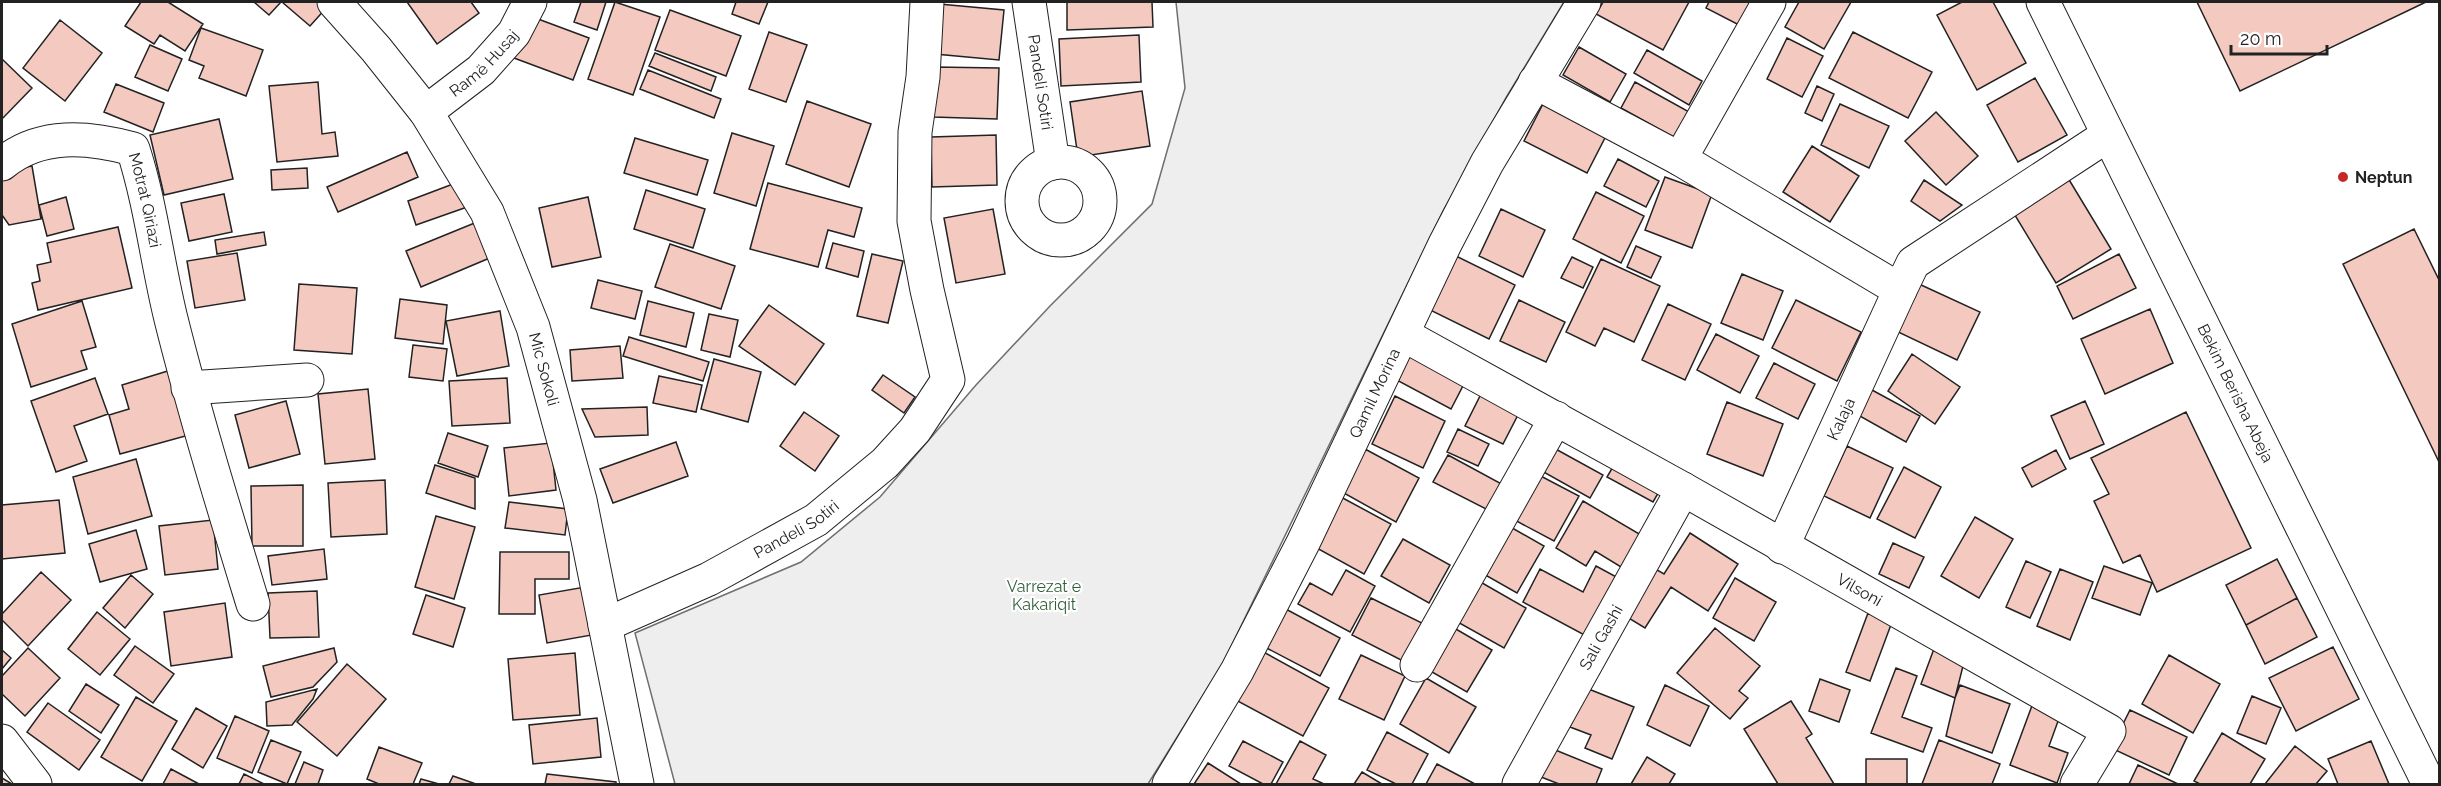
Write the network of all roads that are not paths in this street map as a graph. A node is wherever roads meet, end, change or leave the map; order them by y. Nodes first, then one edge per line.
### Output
1 (334, 2) edge
2 (530, 2) edge
3 (927, 2) edge
4 (1029, 2) edge
5 (1584, 2) edge
6 (1769, 2) edge
7 (2043, 2) edge
8 (1535, 82) junction
9 (426, 112) junction
10 (2108, 135) junction
11 (1680, 159) junction
12 (1053, 163) dead end
13 (2, 164) edge
14 (1900, 290) junction
15 (1404, 335) junction
16 (307, 381) dead end
17 (188, 388) junction
18 (1556, 418) junction
19 (1683, 489) junction
20 (1782, 547) junction
21 (253, 604) dead end
22 (605, 625) junction
23 (1417, 665) dead end
24 (2, 741) edge
25 (35, 784) edge
26 (638, 784) edge
27 (1170, 784) edge
28 (1519, 784) edge
29 (2077, 784) edge
30 (2429, 784) edge

1 - 9 street, Mic Sokoli
2 - 9 street, Ramë Husaj
3 - 22 street, Pandeli Sotiri
4 - 12 street, Pandeli Sotiri
5 - 8 street, Qamil Morina
6 - 11 street
7 - 10 street, Bekim Berisha Abeja
8 - 11 street
8 - 15 street, Qamil Morina
9 - 22 street, Mic Sokoli
10 - 14 street, Kalaja
10 - 30 street, Bekim Berisha Abeja
11 - 14 street
13 - 17 street, Motrat Qiriazi
14 - 20 street, Kalaja
15 - 18 street, Vilsoni
15 - 27 street, Qamil Morina
16 - 17 street
17 - 21 street, Motrat Qiriazi
18 - 19 street, Vilsoni
18 - 23 street
19 - 20 street, Vilsoni
19 - 28 street, Sali Gashi
20 - 29 street, Vilsoni
22 - 26 street, Mic Sokoli
24 - 25 street

